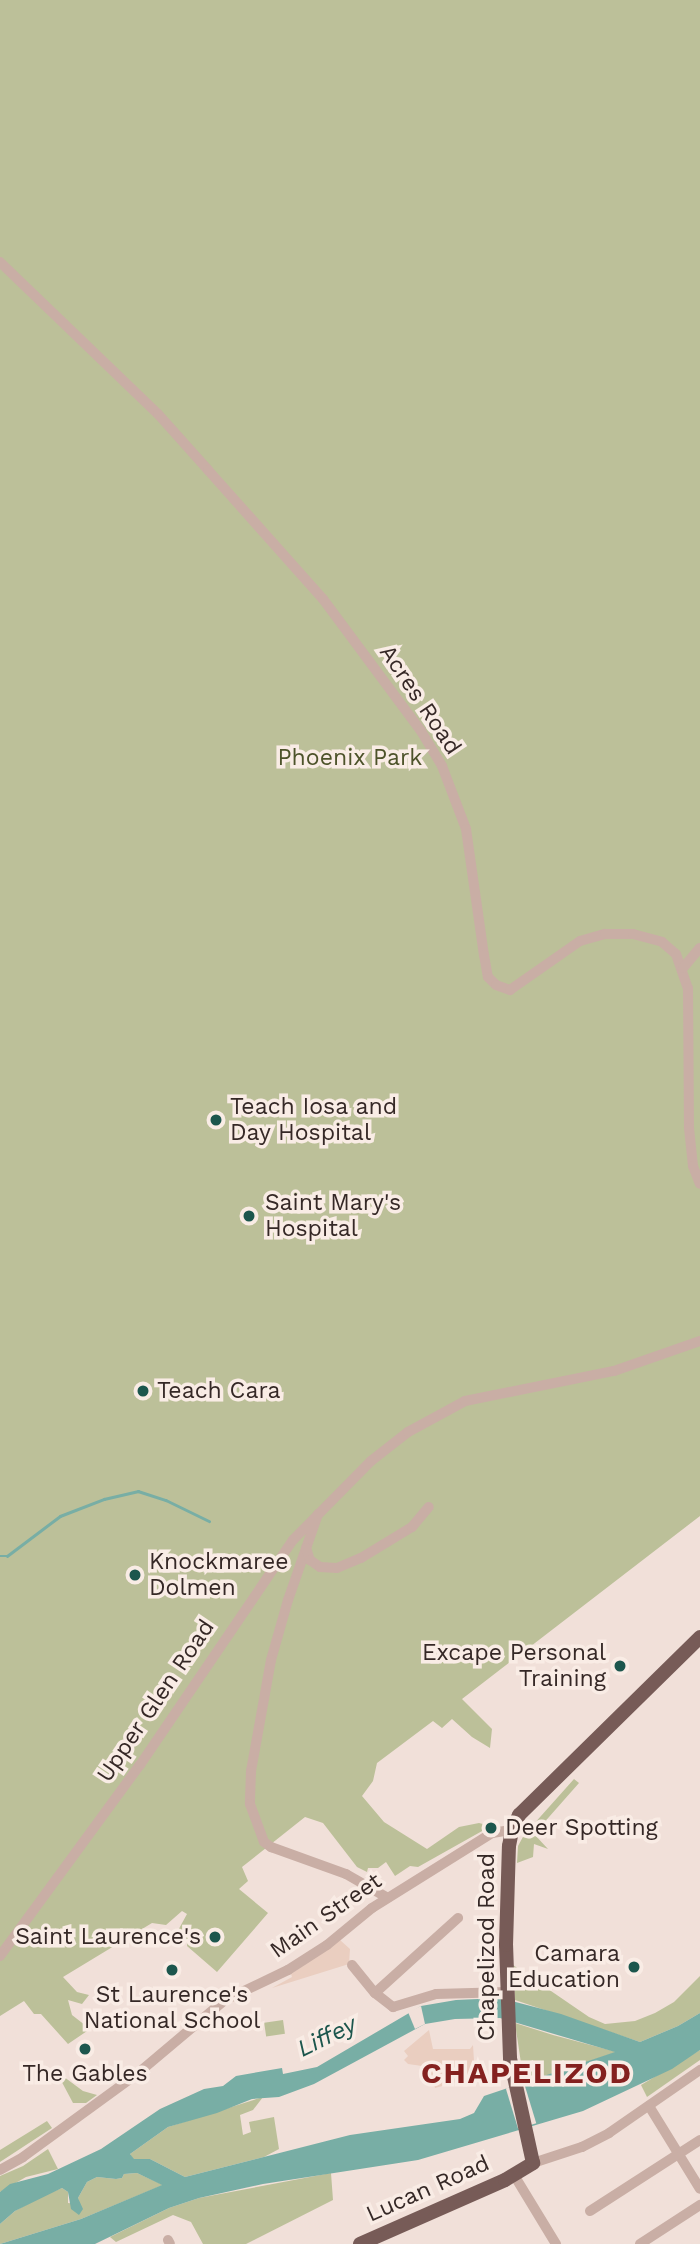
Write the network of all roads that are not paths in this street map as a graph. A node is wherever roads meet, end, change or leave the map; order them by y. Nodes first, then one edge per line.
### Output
1 (0, 262) edge
2 (700, 948) edge
3 (683, 968) junction
4 (700, 1184) edge
5 (700, 1341) edge
6 (429, 1507) dead end
7 (319, 1512) junction
8 (306, 1548) junction
9 (700, 1637) edge
10 (512, 1830) junction
11 (388, 1898) junction
12 (458, 1918) dead end
13 (0, 1956) edge
14 (352, 1965) dead end
15 (375, 1993) junction
16 (508, 1994) junction
17 (700, 2070) edge
18 (649, 2106) junction
19 (700, 2140) edge
20 (678, 2154) junction
21 (533, 2163) junction
22 (0, 2170) edge
23 (514, 2175) junction
24 (700, 2189) edge
25 (700, 2205) edge
26 (590, 2211) dead end
27 (360, 2244) edge
28 (556, 2244) edge
29 (640, 2244) edge

1 - 3 street, Acres Road
2 - 3 street
3 - 4 street
5 - 7 street, Upper Glen Road
6 - 8 street
7 - 8 street
7 - 13 street, Upper Glen Road
8 - 11 street
9 - 10 main road, Chapelizod Road
10 - 11 street, Main Street
10 - 16 main road, Chapelizod Road
11 - 22 street, Main Street
12 - 15 street
14 - 15 street
15 - 16 street
16 - 21 main road, Chapelizod Road
17 - 18 street
18 - 20 street
18 - 21 street
19 - 20 street
20 - 24 street
20 - 26 street
21 - 23 main road, Lucan Road
23 - 27 main road, Lucan Road
23 - 28 street
25 - 29 street

